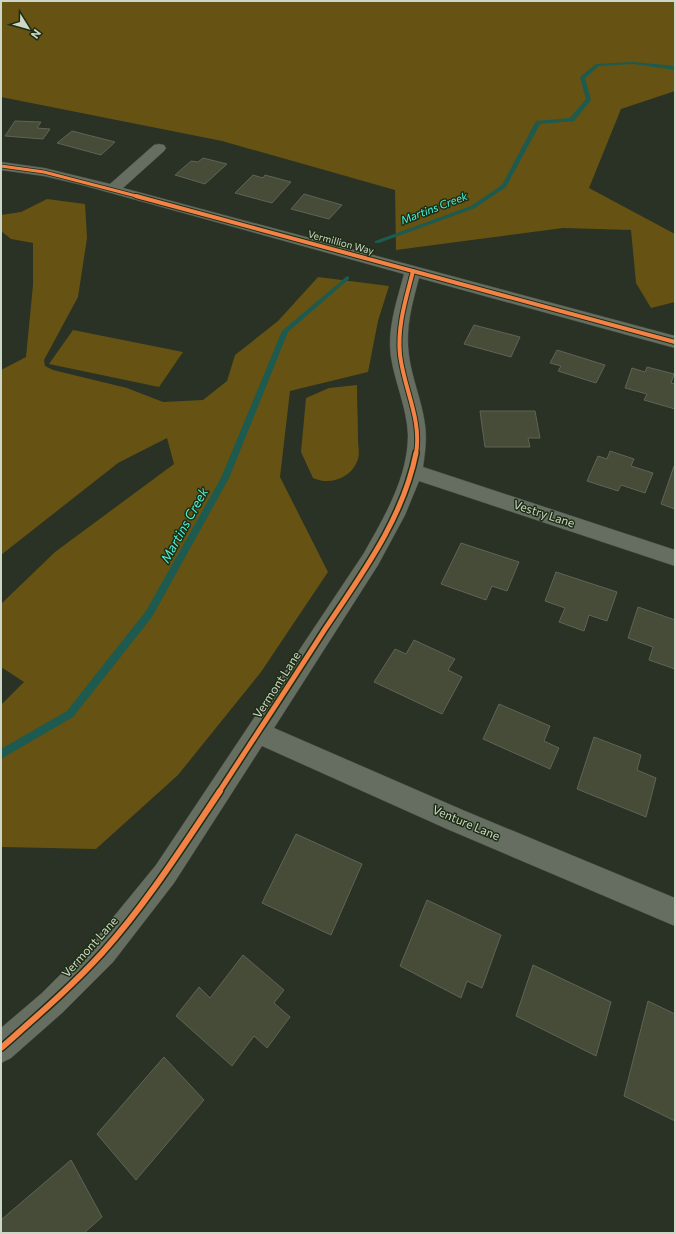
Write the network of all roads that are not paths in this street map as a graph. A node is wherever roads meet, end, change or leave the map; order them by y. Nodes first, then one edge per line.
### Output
1 (159, 148) dead end
2 (1, 166) edge
3 (112, 190) junction
4 (413, 271) junction
5 (675, 342) edge
6 (412, 471) junction
7 (675, 558) edge
8 (258, 733) junction
9 (675, 912) edge
10 (1, 1048) edge

1 - 3 street
2 - 3 street, Vermillion Way
3 - 4 street, Vermillion Way
4 - 5 street, Vermillion Way
4 - 6 street, Vermont Lane
6 - 7 street, Vestry Lane
6 - 8 street, Vermont Lane
8 - 9 street, Venture Lane
8 - 10 street, Vermont Lane

